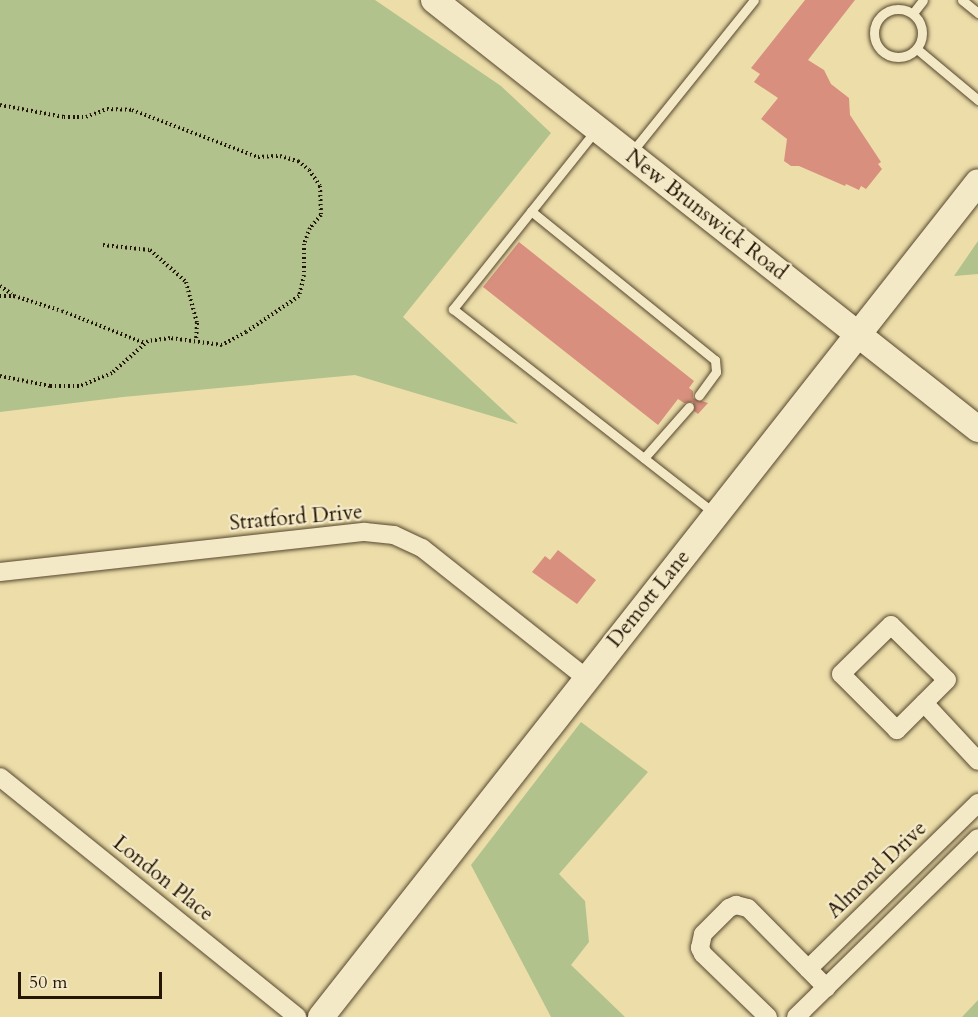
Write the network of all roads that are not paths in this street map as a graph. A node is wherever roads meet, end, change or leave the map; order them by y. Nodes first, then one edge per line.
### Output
1 (434, 0) edge
2 (754, 0) edge
3 (923, 0) edge
4 (962, 0) edge
5 (913, 13) junction
6 (978, 14) edge
7 (917, 49) junction
8 (978, 100) edge
9 (596, 129) junction
10 (629, 155) junction
11 (978, 182) edge
12 (531, 211) junction
13 (860, 336) junction
14 (699, 396) dead end
15 (689, 407) dead end
16 (978, 429) edge
17 (644, 458) junction
18 (716, 515) junction
19 (0, 572) edge
20 (586, 678) junction
21 (924, 703) junction
22 (978, 761) edge
23 (0, 777) edge
24 (978, 803) edge
25 (978, 838) edge
26 (808, 969) junction
27 (827, 988) junction
28 (297, 1017) edge
29 (321, 1017) edge
30 (768, 1017) edge
31 (796, 1017) edge

1 - 9 street, New Brunswick Road
2 - 10 lane
3 - 5 lane
4 - 6 lane
5 - 7 lane
5 - 7 lane
7 - 8 lane
9 - 10 street, New Brunswick Road
9 - 12 lane
10 - 13 street, New Brunswick Road
11 - 13 street, Demott Lane
12 - 14 lane
12 - 17 lane
13 - 16 street, New Brunswick Road
13 - 18 street, Demott Lane
15 - 17 lane
17 - 18 lane
18 - 20 street, Demott Lane
19 - 20 street, Stratford Drive
20 - 29 street, Demott Lane
21 - 21 street
21 - 22 street
23 - 28 street, London Place
24 - 26 street, Almond Drive
25 - 27 street
26 - 27 street
26 - 30 street
27 - 31 street

